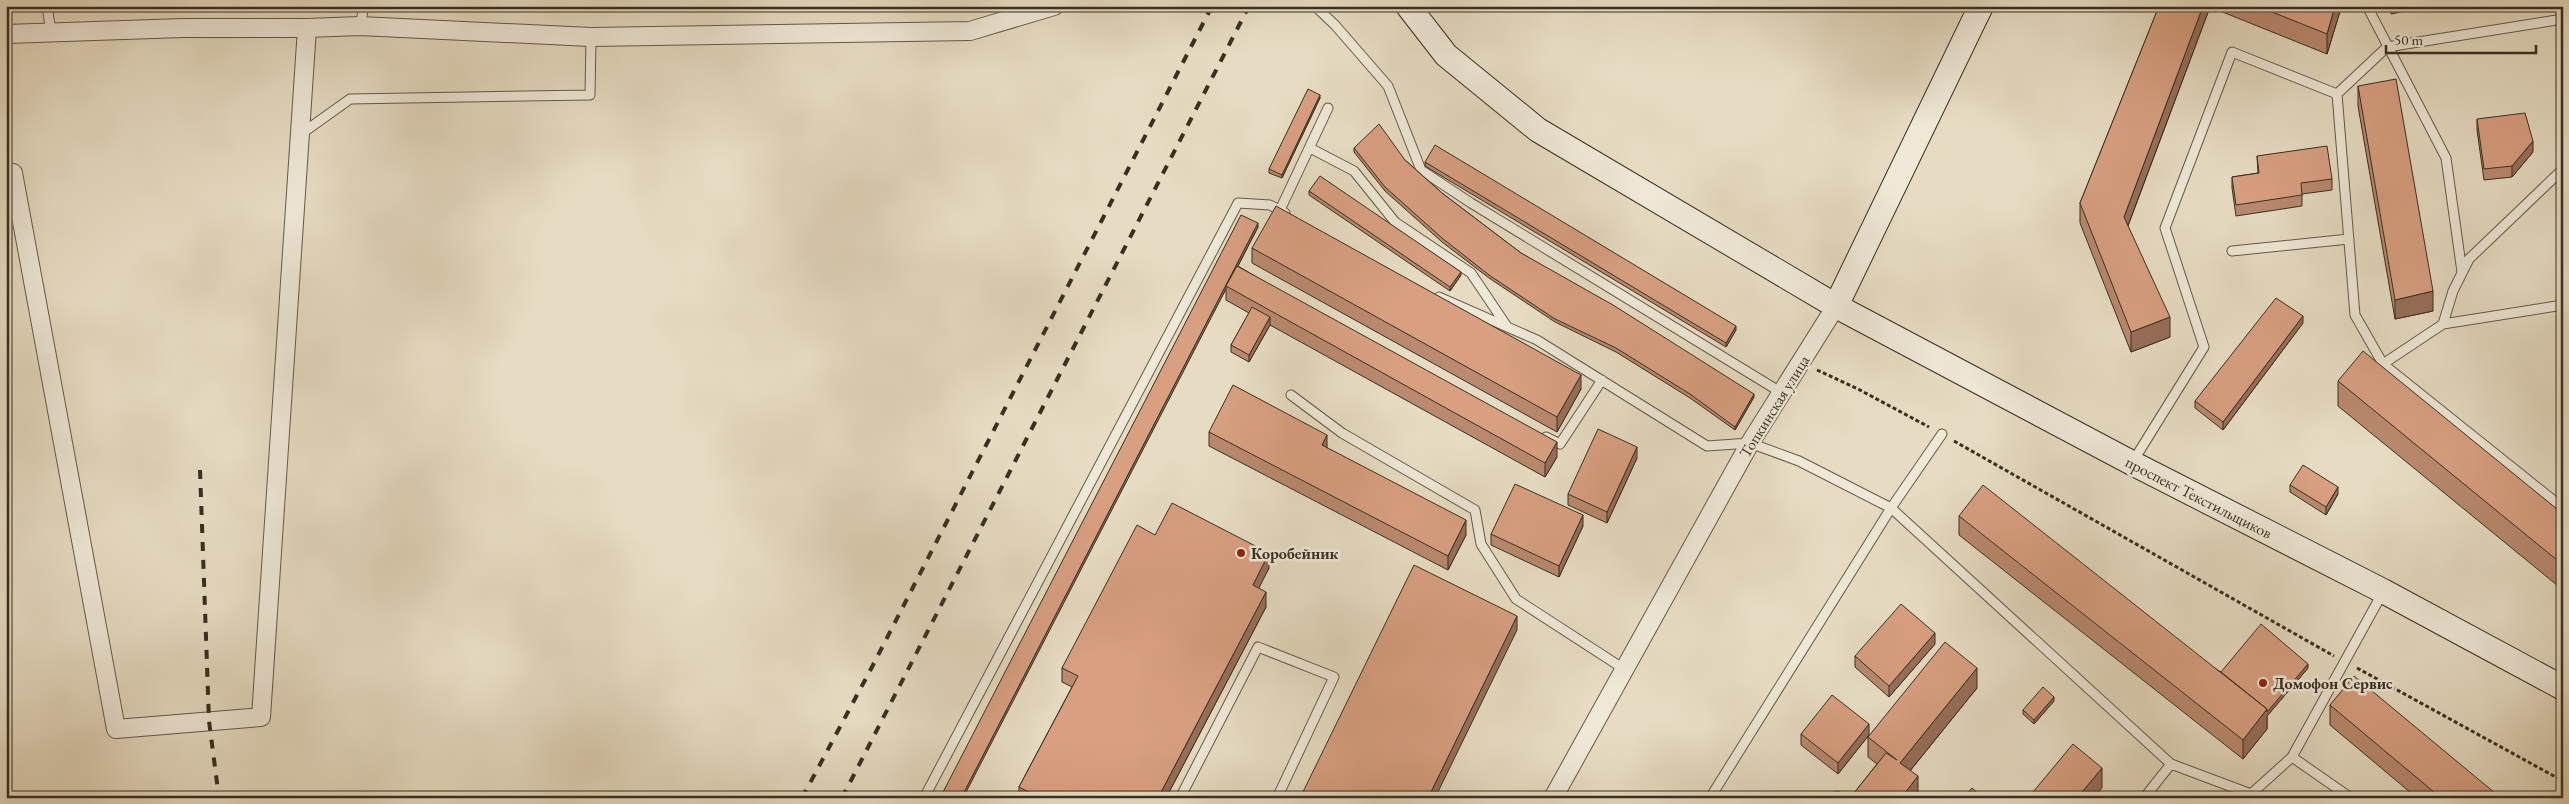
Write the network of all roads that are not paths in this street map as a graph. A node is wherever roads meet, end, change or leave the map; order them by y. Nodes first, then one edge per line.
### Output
1 (47, 6) edge
2 (364, 6) edge
3 (1054, 6) edge
4 (1315, 6) edge
5 (1408, 6) edge
6 (1981, 6) edge
7 (2367, 6) edge
8 (2563, 18) edge
9 (360, 26) junction
10 (307, 28) junction
11 (51, 32) junction
12 (6, 34) edge
13 (591, 37) junction
14 (2387, 47) junction
15 (2337, 94) junction
16 (1328, 108) dead end
17 (300, 135) junction
18 (1310, 148) junction
19 (2563, 169) edge
20 (13, 174) dead end
21 (1280, 210) junction
22 (1297, 219) edge
23 (2349, 239) junction
24 (2232, 251) dead end
25 (2462, 272) junction
26 (1430, 292) edge
27 (2563, 305) edge
28 (1836, 306) junction
29 (2443, 324) junction
30 (1507, 327) junction
31 (2383, 364) junction
32 (1602, 380) junction
33 (1782, 393) junction
34 (1291, 395) dead end
35 (1535, 431) edge
36 (1942, 434) road end
37 (1750, 443) junction
38 (2132, 463) junction
39 (1891, 508) junction
40 (2563, 508) edge
41 (2384, 591) junction
42 (1624, 669) junction
43 (2563, 688) edge
44 (2292, 757) junction
45 (2171, 764) junction
46 (924, 798) edge
47 (1180, 798) edge
48 (1277, 798) edge
49 (1553, 798) edge
50 (1710, 798) edge
51 (2144, 798) edge
52 (2350, 798) edge

1 - 11 lane
2 - 9 lane
3 - 13 street
4 - 33 lane
5 - 28 street, проспект Текстильщиков
6 - 28 street, Топкинская улица
7 - 14 lane
8 - 14 lane
9 - 10 street
9 - 13 street
10 - 11 street
10 - 17 street
11 - 12 street
13 - 17 lane
14 - 15 lane
14 - 25 lane
15 - 23 lane
15 - 38 lane
16 - 18 lane
17 - 20 street
18 - 21 lane
18 - 30 lane
19 - 25 lane
21 - 22 lane
21 - 46 lane
23 - 24 lane
23 - 31 lane
25 - 29 lane
26 - 30 lane
27 - 29 lane
28 - 33 street, Топкинская улица
28 - 38 street, проспект Текстильщиков
29 - 31 lane
30 - 32 lane
31 - 40 lane
32 - 35 lane
32 - 37 lane
33 - 37 street, Топкинская улица
34 - 42 lane
36 - 39 lane
37 - 39 lane
37 - 42 street, Топкинская улица
38 - 41 street, проспект Текстильщиков
39 - 45 lane
39 - 50 lane
41 - 43 street, проспект Текстильщиков
41 - 44 lane
42 - 49 street, Топкинская улица
44 - 45 lane
44 - 52 lane
45 - 51 lane
47 - 48 lane

